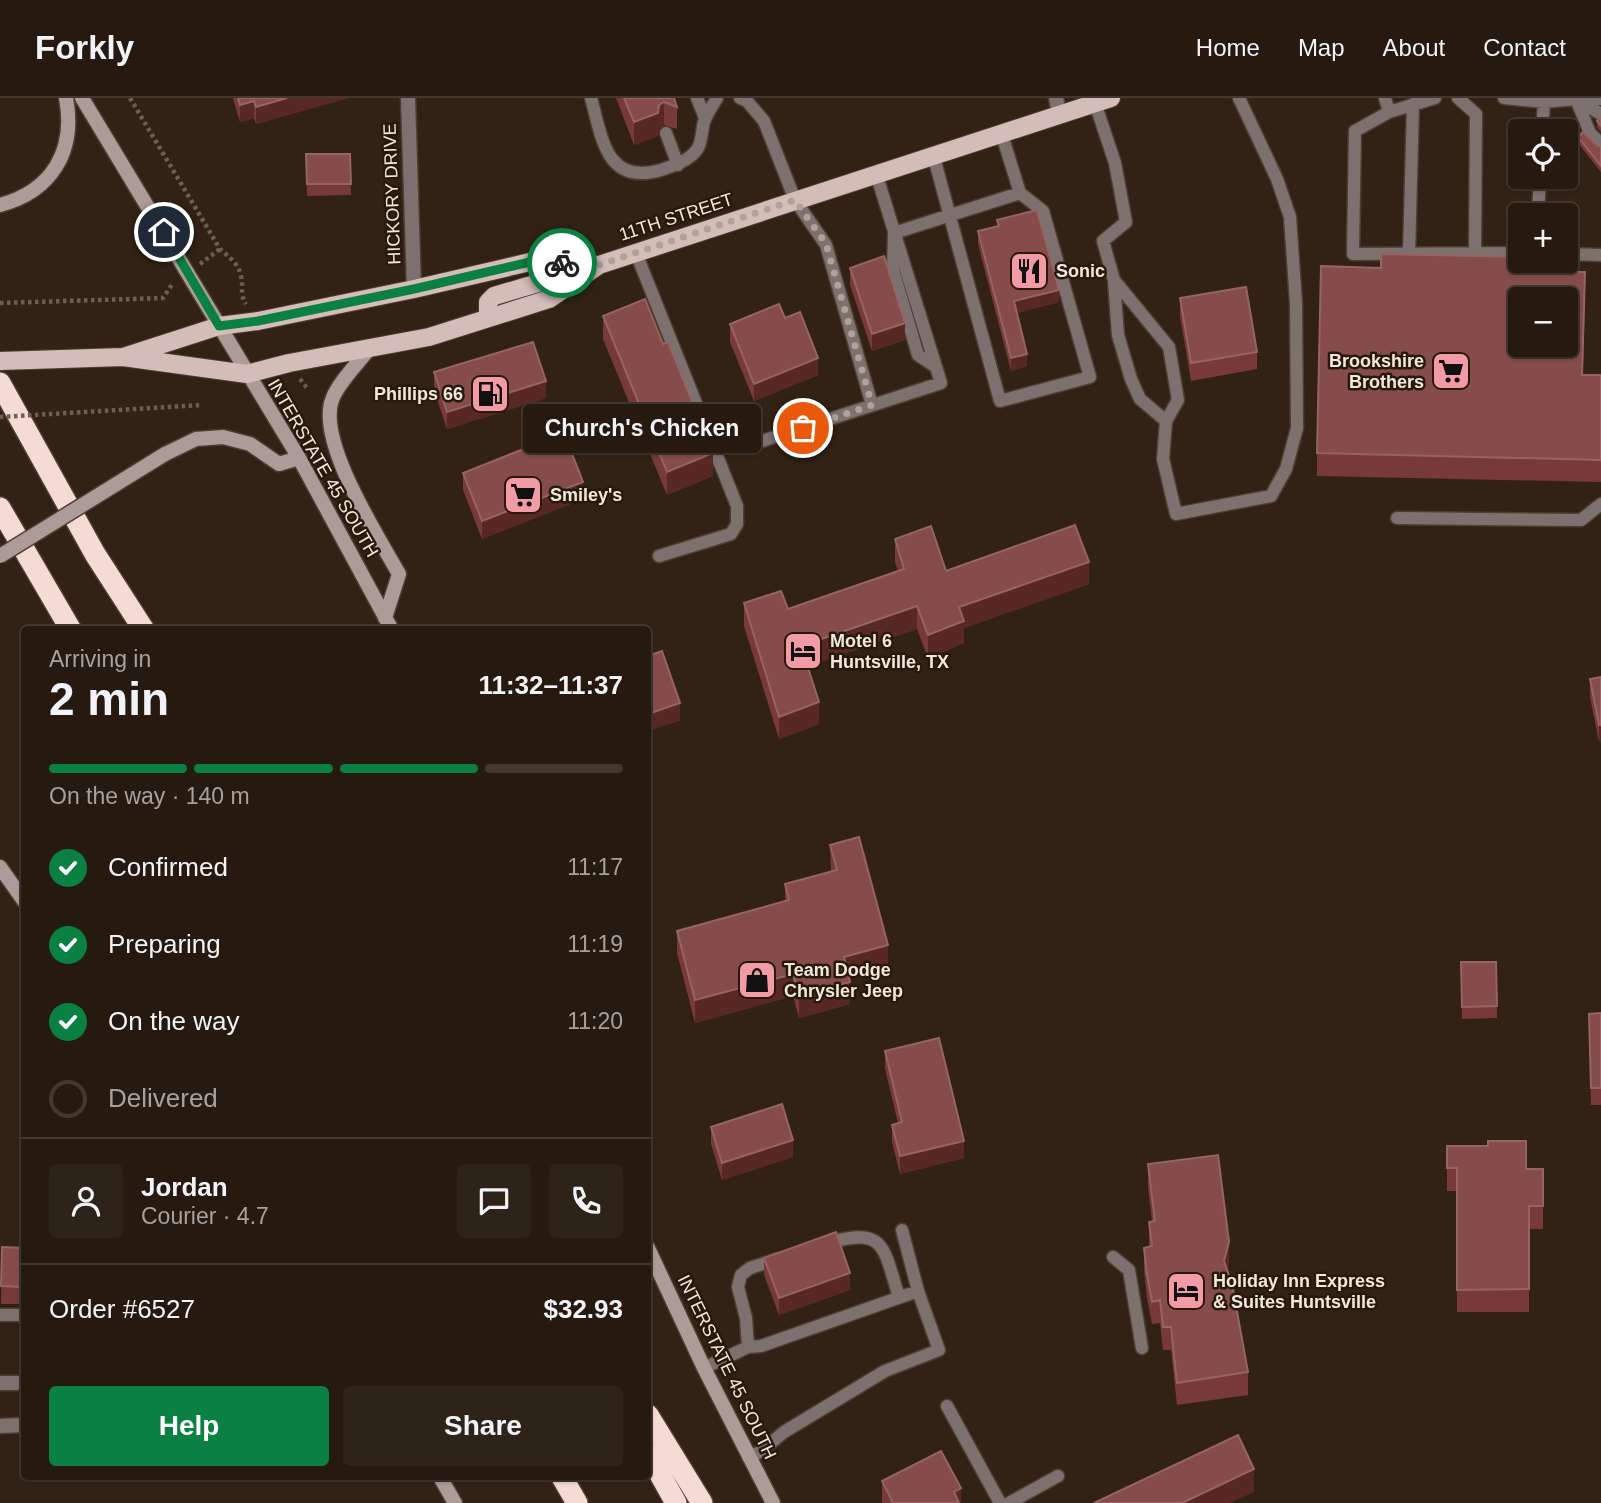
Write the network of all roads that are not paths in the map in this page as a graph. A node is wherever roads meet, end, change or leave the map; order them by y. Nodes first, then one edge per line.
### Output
1 (66, 98) edge
2 (82, 98) edge
3 (408, 98) edge
4 (592, 98) edge
5 (697, 98) edge
6 (717, 98) edge
7 (740, 98) edge
8 (756, 98) edge
9 (1239, 98) edge
10 (1385, 98) edge
11 (1435, 98) edge
12 (1458, 98) edge
13 (1504, 98) edge
14 (1576, 99) edge
15 (1601, 99) edge
16 (1103, 100) edge
17 (1544, 102) junction
18 (1413, 104) junction
19 (1058, 106) edge
20 (1389, 112) junction
21 (1601, 114) edge
22 (705, 118) junction
23 (1543, 119) edge
24 (764, 121) junction
25 (1001, 132) junction
26 (666, 133) dead end
27 (1601, 144) edge
28 (933, 155) junction
29 (678, 165) junction
30 (876, 173) junction
31 (1020, 194) junction
32 (795, 200) junction
33 (0, 205) edge
34 (949, 214) junction
35 (894, 233) junction
36 (636, 253) junction
37 (1475, 253) junction
38 (1508, 253) edge
39 (1409, 254) junction
40 (1578, 255) edge
41 (1601, 256) edge
42 (599, 265) junction
43 (1114, 280) junction
44 (414, 289) junction
45 (488, 318) junction
46 (219, 326) junction
47 (370, 348) junction
48 (123, 357) junction
49 (0, 361) edge
50 (247, 374) junction
51 (0, 383) edge
52 (872, 405) junction
53 (1166, 421) junction
54 (756, 443) dead end
55 (299, 458) junction
56 (1601, 504) edge
57 (0, 508) edge
58 (1397, 518) dead end
59 (0, 556) edge
60 (659, 556) dead end
61 (389, 624) edge
62 (69, 626) edge
63 (141, 626) edge
64 (0, 867) edge
65 (21, 897) edge
66 (902, 1230) dead end
67 (811, 1248) edge
68 (651, 1254) edge
69 (787, 1256) edge
70 (1113, 1257) dead end
71 (918, 1291) junction
72 (899, 1297) junction
73 (0, 1315) edge
74 (21, 1315) edge
75 (748, 1347) junction
76 (1142, 1348) dead end
77 (704, 1368) junction
78 (0, 1383) edge
79 (21, 1383) edge
80 (947, 1406) dead end
81 (651, 1420) edge
82 (21, 1425) edge
83 (0, 1426) edge
84 (748, 1457) junction
85 (651, 1458) edge
86 (1058, 1476) dead end
87 (442, 1480) edge
88 (564, 1480) edge
89 (455, 1503) edge
90 (577, 1503) edge
91 (676, 1503) edge
92 (702, 1503) edge
93 (773, 1503) edge
94 (1000, 1503) edge
95 (1009, 1503) edge

1 - 33 main road
2 - 46 main road, INTERSTATE 45 SOUTH
3 - 44 street, HICKORY DRIVE
4 - 29 lane
5 - 22 lane
6 - 22 lane
7 - 24 lane
8 - 24 lane
9 - 53 lane
10 - 20 lane
11 - 18 lane
12 - 37 lane
13 - 17 lane
14 - 15 lane
14 - 17 lane
14 - 21 lane
14 - 27 lane
16 - 19 main road, 11TH STREET
16 - 43 lane
17 - 23 lane
18 - 20 lane
18 - 39 lane
19 - 25 main road, 11TH STREET
20 - 39 lane
22 - 29 lane
24 - 32 lane
25 - 28 main road, 11TH STREET
25 - 31 lane
26 - 29 lane
28 - 30 main road, 11TH STREET
28 - 34 lane
30 - 32 main road, 11TH STREET
30 - 35 lane
31 - 34 lane
31 - 34 lane
32 - 36 main road, 11TH STREET
32 - 52 lane
34 - 35 lane
35 - 52 lane
36 - 42 main road, 11TH STREET
36 - 60 lane
37 - 38 lane
37 - 39 lane
40 - 41 lane
42 - 44 main road, 11TH STREET
42 - 45 main road, 11TH STREET
42 - 45 main road
43 - 53 lane
43 - 53 lane
44 - 46 main road, 11TH STREET
45 - 47 main road, 11TH STREET
46 - 48 main road, 11TH STREET
46 - 50 main road, INTERSTATE 45 SOUTH
47 - 50 main road, 11TH STREET
47 - 61 main road
48 - 49 main road, 11TH STREET
48 - 50 main road, 11TH STREET
50 - 55 main road, INTERSTATE 45 SOUTH
51 - 63 highway
52 - 54 lane
55 - 59 main road, bridge
55 - 61 main road, INTERSTATE 45 SOUTH
56 - 58 lane
57 - 62 highway
64 - 65 main road
66 - 71 lane
67 - 72 lane
68 - 77 main road, INTERSTATE 45 SOUTH
69 - 75 lane
70 - 76 lane
71 - 72 lane
71 - 84 lane
72 - 75 lane
73 - 74 lane
75 - 77 lane
77 - 84 main road, INTERSTATE 45 SOUTH
78 - 79 street
80 - 94 lane
81 - 92 highway
82 - 83 street
84 - 93 main road, INTERSTATE 45 SOUTH
85 - 91 highway
86 - 95 lane
87 - 89 main road
88 - 90 highway

